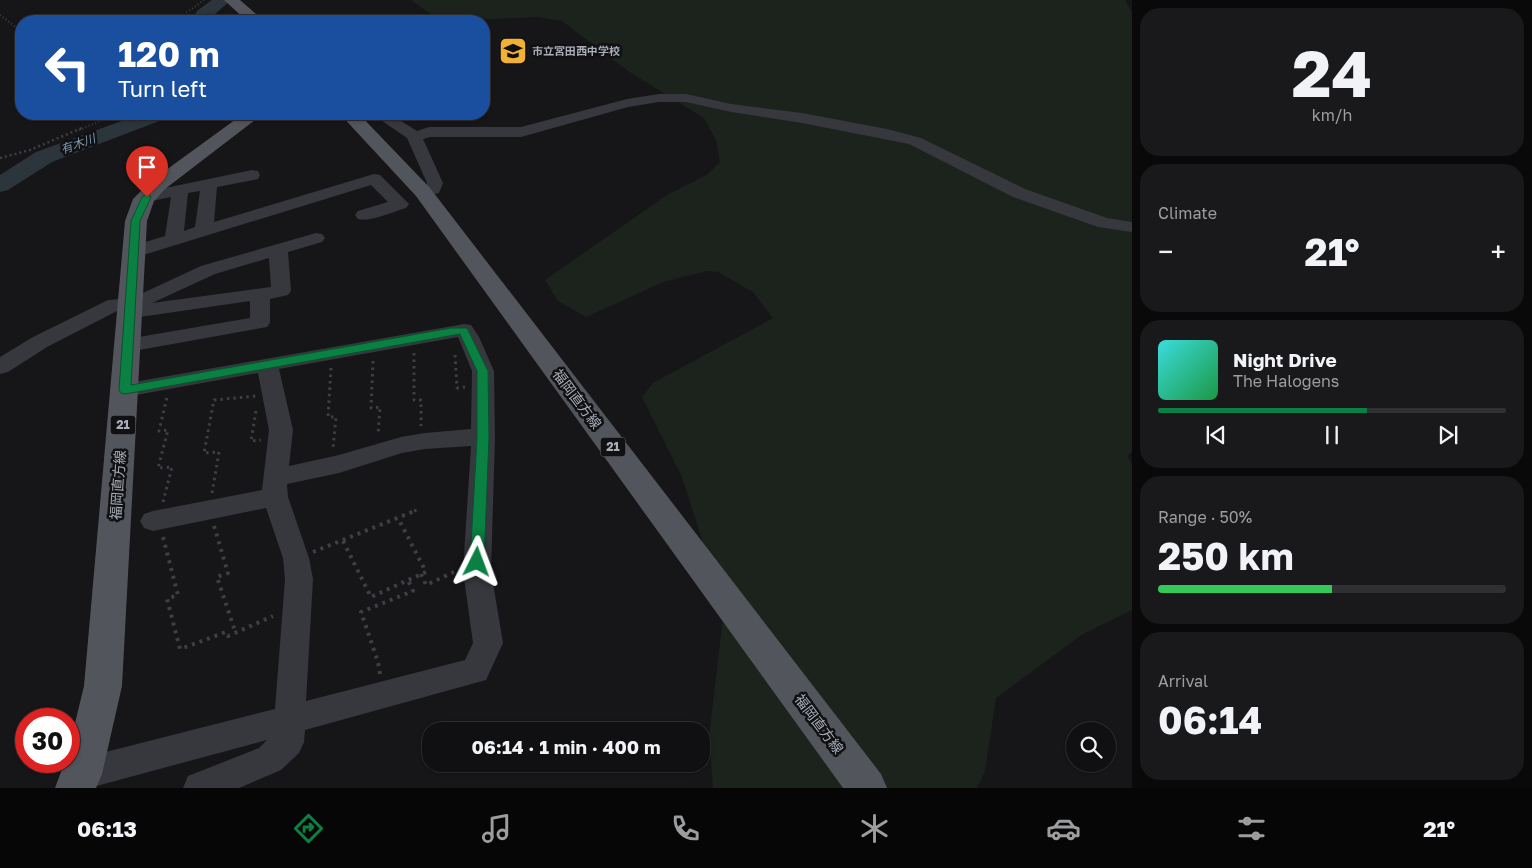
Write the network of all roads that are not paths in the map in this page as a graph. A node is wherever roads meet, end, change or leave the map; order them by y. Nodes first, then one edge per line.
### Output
1 (242, 4) edge
2 (251, 15) edge
3 (246, 120) edge
4 (356, 120) edge
5 (390, 120) edge
6 (414, 137) junction
7 (252, 175) dead end
8 (209, 185) junction
9 (180, 190) junction
10 (423, 192) junction
11 (147, 197) junction
12 (364, 215) dead end
13 (1132, 227) edge
14 (204, 231) junction
15 (316, 238) dead end
16 (174, 240) junction
17 (278, 250) junction
18 (133, 252) junction
19 (260, 294) junction
20 (130, 307) junction
21 (128, 345) junction
22 (267, 364) junction
23 (0, 367) edge
24 (125, 390) junction
25 (477, 438) junction
26 (275, 487) junction
27 (156, 520) road end
28 (290, 708) junction
29 (79, 781) edge
30 (200, 788) edge
31 (867, 788) edge

1 - 2 main road
3 - 11 main road, 福岡直方線 / 21
4 - 10 main road, 福岡直方線 / 21
5 - 6 street
6 - 10 street
6 - 13 street
7 - 8 street
8 - 9 street
8 - 14 street
9 - 11 street
9 - 16 street
10 - 31 main road, 福岡直方線 / 21
11 - 18 main road, 福岡直方線 / 21
12 - 14 street
14 - 16 street
15 - 17 street
16 - 18 street
17 - 19 street
17 - 20 street
18 - 20 main road, 福岡直方線 / 21
19 - 20 street
19 - 21 street
20 - 21 main road, 福岡直方線 / 21
20 - 23 street
21 - 24 main road, 福岡直方線 / 21
22 - 24 street
22 - 25 street
22 - 26 street
24 - 29 main road, 福岡直方線 / 21
25 - 26 street
25 - 28 street
26 - 27 street
26 - 28 street
28 - 29 street
28 - 30 street

